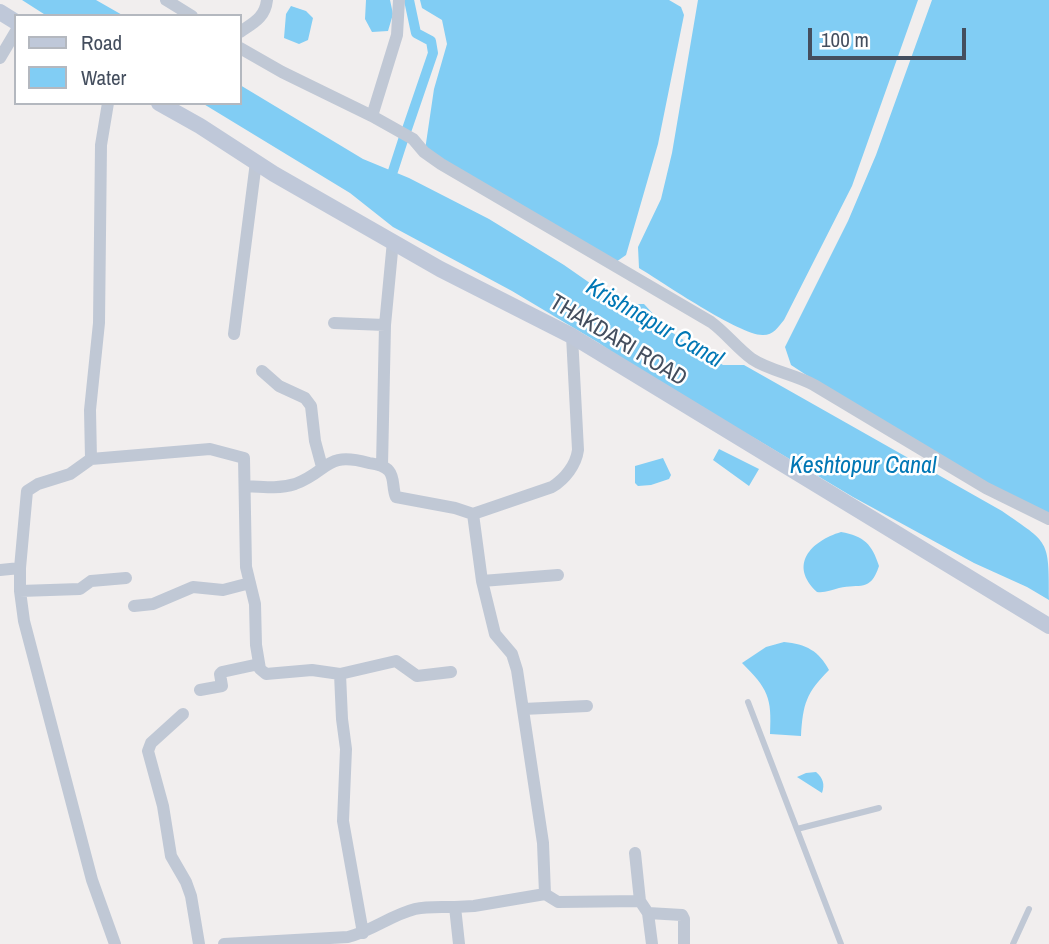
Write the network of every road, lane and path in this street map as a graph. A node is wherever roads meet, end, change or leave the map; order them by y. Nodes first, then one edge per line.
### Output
1 (166, 0) edge
2 (267, 0) edge
3 (399, 0) edge
4 (189, 14) edge
5 (242, 31) edge
6 (14, 34) edge
7 (242, 49) edge
8 (0, 58) edge
9 (108, 105) edge
10 (163, 105) edge
11 (372, 116) junction
12 (256, 162) junction
13 (393, 241) junction
14 (334, 323) dead end
15 (384, 325) junction
16 (234, 334) dead end
17 (572, 336) junction
18 (262, 371) dead end
19 (91, 459) junction
20 (382, 466) junction
21 (322, 467) junction
22 (246, 486) junction
23 (473, 514) junction
24 (1049, 519) edge
25 (20, 568) junction
26 (0, 570) edge
27 (558, 575) dead end
28 (126, 578) dead end
29 (482, 581) junction
30 (250, 583) junction
31 (20, 591) junction
32 (134, 606) dead end
33 (1049, 626) edge
34 (259, 664) junction
35 (451, 673) dead end
36 (340, 674) junction
37 (200, 690) dead end
38 (748, 702) dead end
39 (587, 706) dead end
40 (523, 709) junction
41 (183, 715) dead end
42 (879, 808) dead end
43 (797, 829) junction
44 (635, 853) dead end
45 (545, 894) junction
46 (640, 901) junction
47 (455, 906) junction
48 (1029, 909) dead end
49 (648, 913) junction
50 (363, 933) junction
51 (115, 944) edge
52 (198, 944) edge
53 (224, 944) edge
54 (459, 944) edge
55 (652, 944) edge
56 (684, 944) edge
57 (841, 944) edge
58 (1013, 944) edge

1 - 4 street
2 - 5 street
3 - 11 street
6 - 8 street
7 - 11 street
9 - 19 street
10 - 12 street, THAKDARI ROAD
11 - 24 street
12 - 13 street, THAKDARI ROAD
12 - 16 street
13 - 15 street
13 - 17 street, THAKDARI ROAD
14 - 15 street
15 - 20 street
17 - 23 street
17 - 33 street, THAKDARI ROAD
18 - 21 street
19 - 22 street
19 - 25 street
20 - 21 street
20 - 23 street
21 - 22 street
22 - 30 street
23 - 29 street
25 - 26 street
25 - 31 street
27 - 29 street
28 - 31 street
29 - 40 street
30 - 32 street
30 - 34 street
31 - 51 street
34 - 36 street
34 - 37 street
35 - 36 street
36 - 50 street
38 - 43 lane
39 - 40 street
40 - 45 street
41 - 52 street
42 - 43 lane
43 - 57 lane
44 - 46 street
45 - 46 street
45 - 47 street
46 - 49 street
47 - 50 street
47 - 54 street
48 - 58 lane
49 - 55 street
49 - 56 street
50 - 53 street

